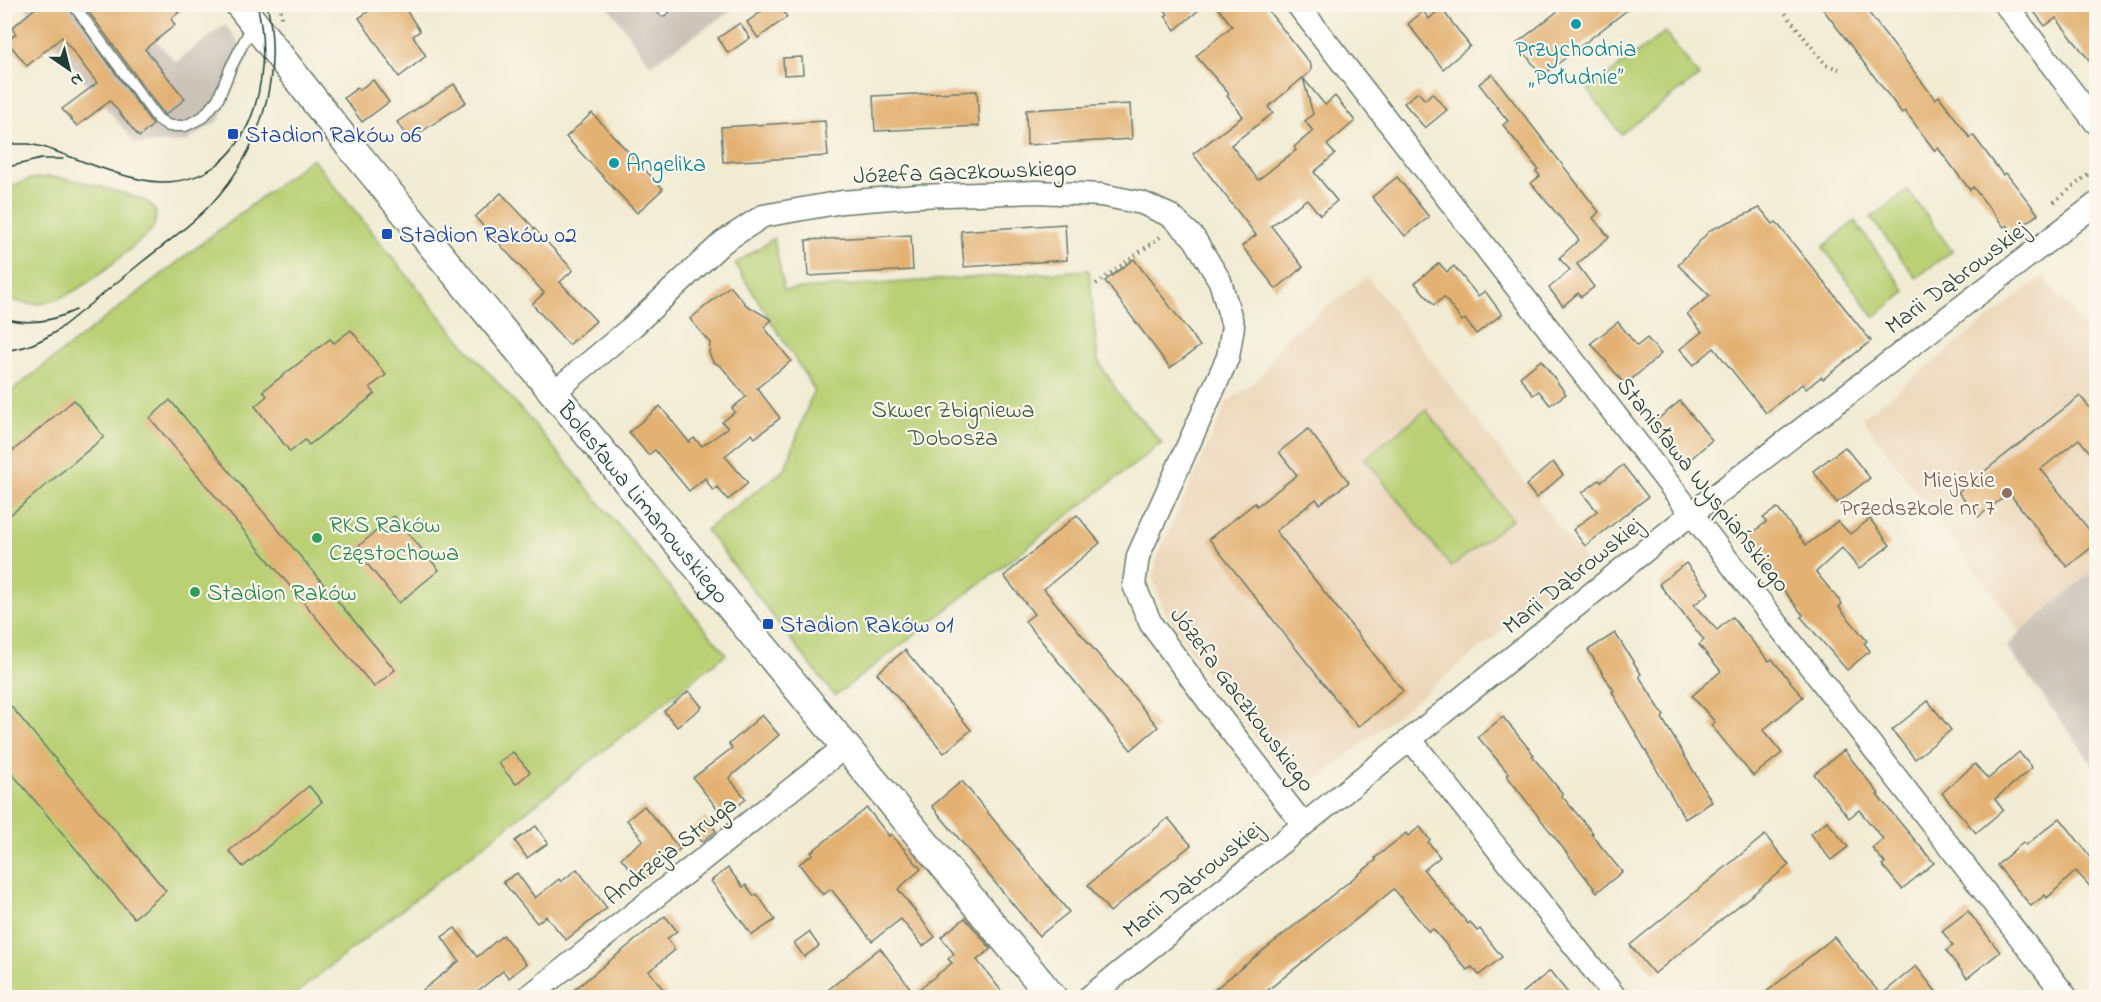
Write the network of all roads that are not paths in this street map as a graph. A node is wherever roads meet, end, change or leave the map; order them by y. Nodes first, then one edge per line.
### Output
1 (73, 4) edge
2 (1297, 4) edge
3 (2005, 4) edge
4 (246, 14) edge
5 (2097, 123) edge
6 (2097, 204) edge
7 (554, 392) junction
8 (1692, 513) junction
9 (1411, 740) junction
10 (846, 746) junction
11 (1303, 824) junction
12 (527, 998) edge
13 (1053, 998) edge
14 (1088, 998) edge
15 (1616, 998) edge
16 (2067, 998) edge

1 - 4 lane
2 - 8 street, Stanisława Wyspiańskiego
3 - 5 street
4 - 7 street, Bolesława Limanowskiego
6 - 8 street, Marii Dąbrowskiej
7 - 10 street, Bolesława Limanowskiego
7 - 11 street, Józefa Gaczkowskiego
8 - 9 street, Marii Dąbrowskiej
8 - 16 street, Stanisława Wyspiańskiego
9 - 11 street, Marii Dąbrowskiej
9 - 15 street
10 - 12 street, Andrzeja Struga
10 - 13 street, Bolesława Limanowskiego
11 - 14 street, Marii Dąbrowskiej

